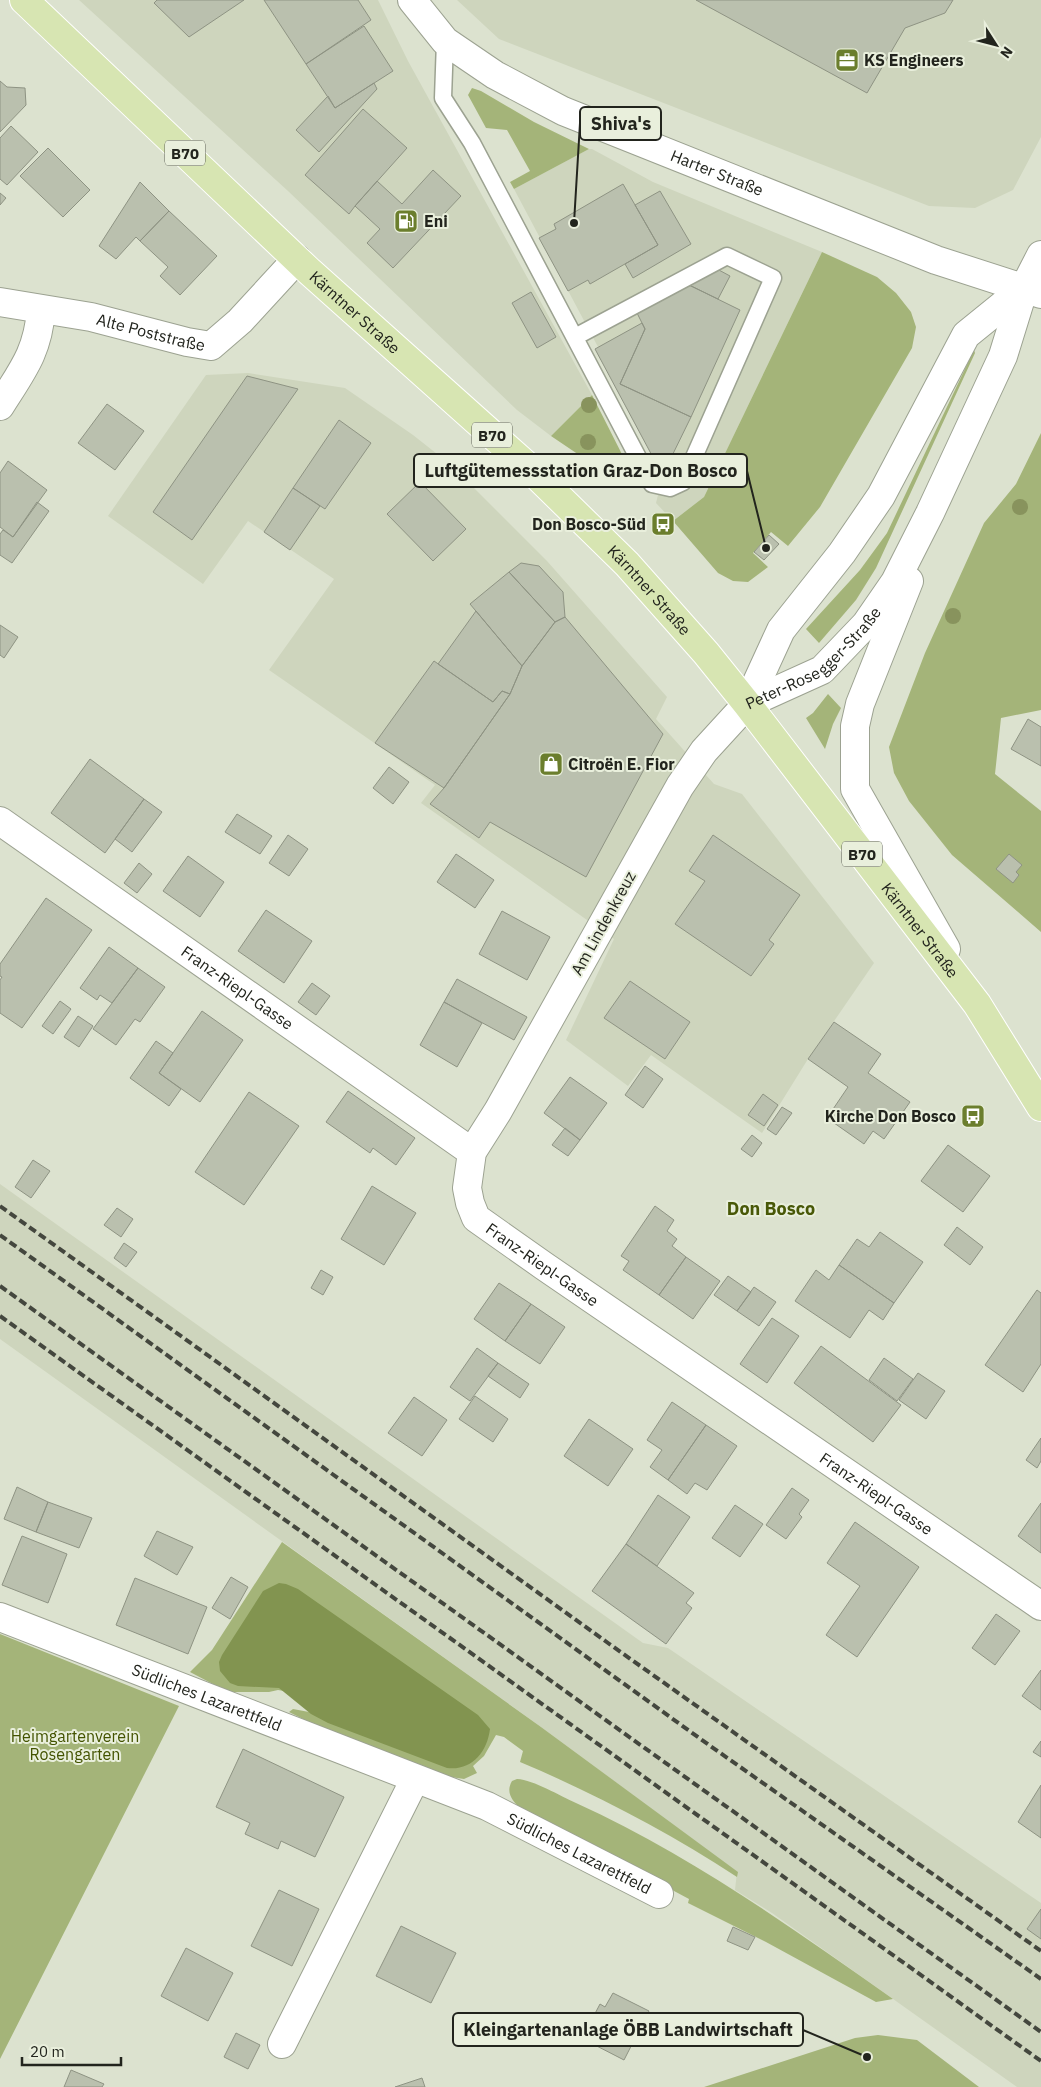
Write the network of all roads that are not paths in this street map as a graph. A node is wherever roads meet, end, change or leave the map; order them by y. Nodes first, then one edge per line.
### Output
1 (24, 0) edge
2 (412, 0) edge
3 (445, 41) junction
4 (1041, 255) edge
5 (297, 259) junction
6 (1032, 291) edge
7 (0, 302) edge
8 (41, 310) junction
9 (574, 337) junction
10 (0, 406) edge
11 (918, 538) junction
12 (747, 704) junction
13 (0, 821) edge
14 (977, 1004) junction
15 (1041, 1107) edge
16 (472, 1152) junction
17 (1041, 1606) edge
18 (0, 1617) edge
19 (415, 1779) junction
20 (659, 1894) dead end
21 (282, 2044) dead end

1 - 5 main road, Kärntner Straße / B70
2 - 3 street, Harter Straße
3 - 6 street, Harter Straße
3 - 9 lane
4 - 6 street, Peter-Rosegger-Straße
5 - 8 street, Alte Poststraße
5 - 12 main road, Kärntner Straße / B70
6 - 11 street, Peter-Rosegger-Straße
6 - 12 street, Peter-Rosegger-Straße
7 - 8 street, Alte Poststraße
8 - 10 street
9 - 9 lane
11 - 12 street, Peter-Rosegger-Straße
11 - 14 street
12 - 14 main road, Kärntner Straße / B70
12 - 16 street, Am Lindenkreuz
13 - 16 street, Franz-Riepl-Gasse
14 - 15 main road, Kärntner Straße / B70
16 - 17 street, Franz-Riepl-Gasse
18 - 19 street, Südliches Lazarettfeld
19 - 20 street, Südliches Lazarettfeld
19 - 21 street

